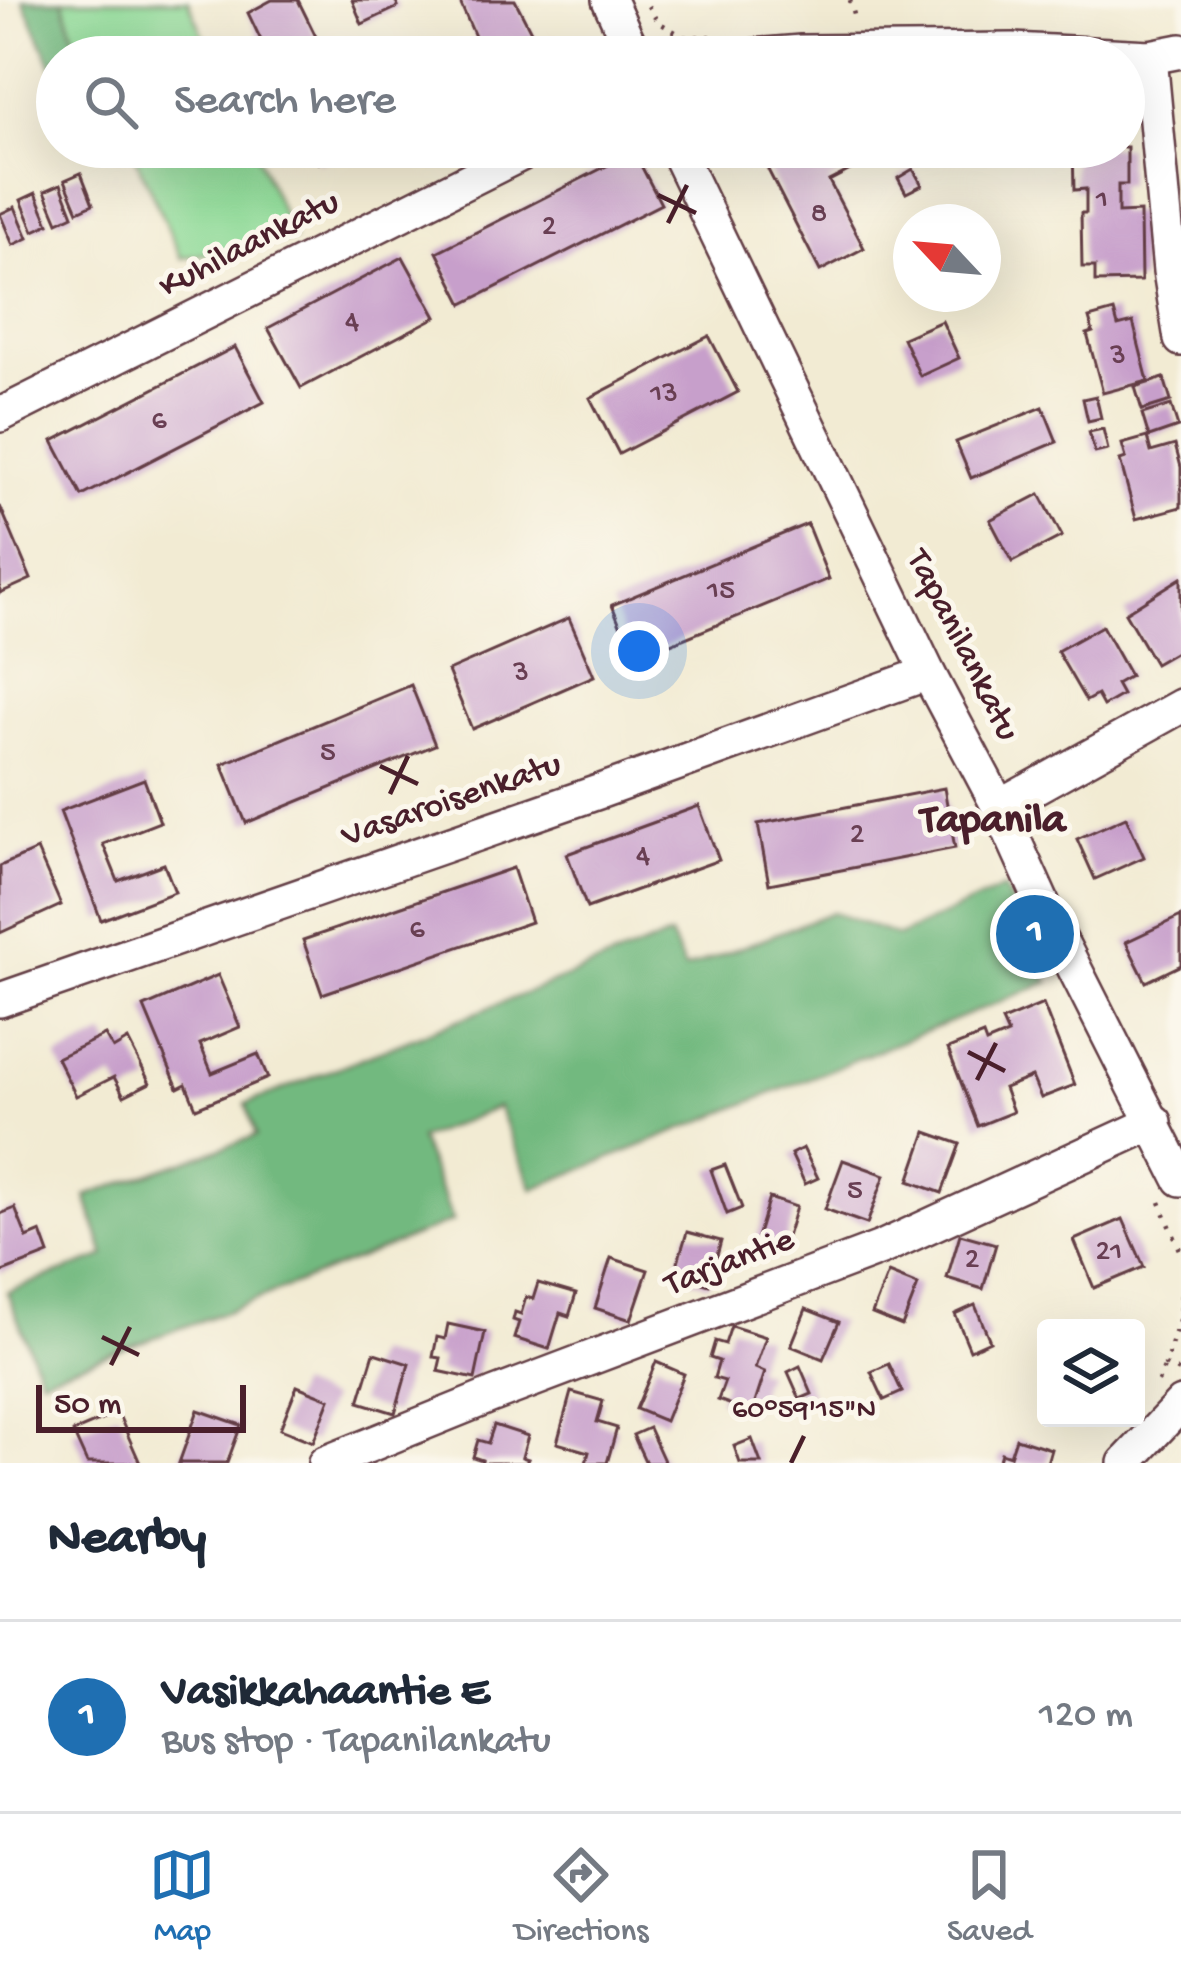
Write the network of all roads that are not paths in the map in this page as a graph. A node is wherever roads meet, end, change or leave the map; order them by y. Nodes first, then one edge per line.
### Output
1 (609, 0) edge
2 (625, 36) edge
3 (1166, 54) edge
4 (493, 168) edge
5 (685, 168) edge
6 (1181, 339) edge
7 (0, 415) edge
8 (928, 673) junction
9 (1181, 706) edge
10 (999, 807) junction
11 (0, 1000) edge
12 (1154, 1122) junction
13 (1181, 1179) edge
14 (1181, 1404) edge
15 (325, 1463) edge
16 (1125, 1463) edge

1 - 2 street
3 - 6 street
4 - 7 street, Kuhilaankatu
5 - 8 street, Tapanilankatu
8 - 10 street, Tapanilankatu
8 - 11 street, Vasaroisenkatu
9 - 10 street
10 - 12 street, Tapanilankatu
12 - 13 street, Tapanilankatu
12 - 15 street, Tarjantie
14 - 16 street

